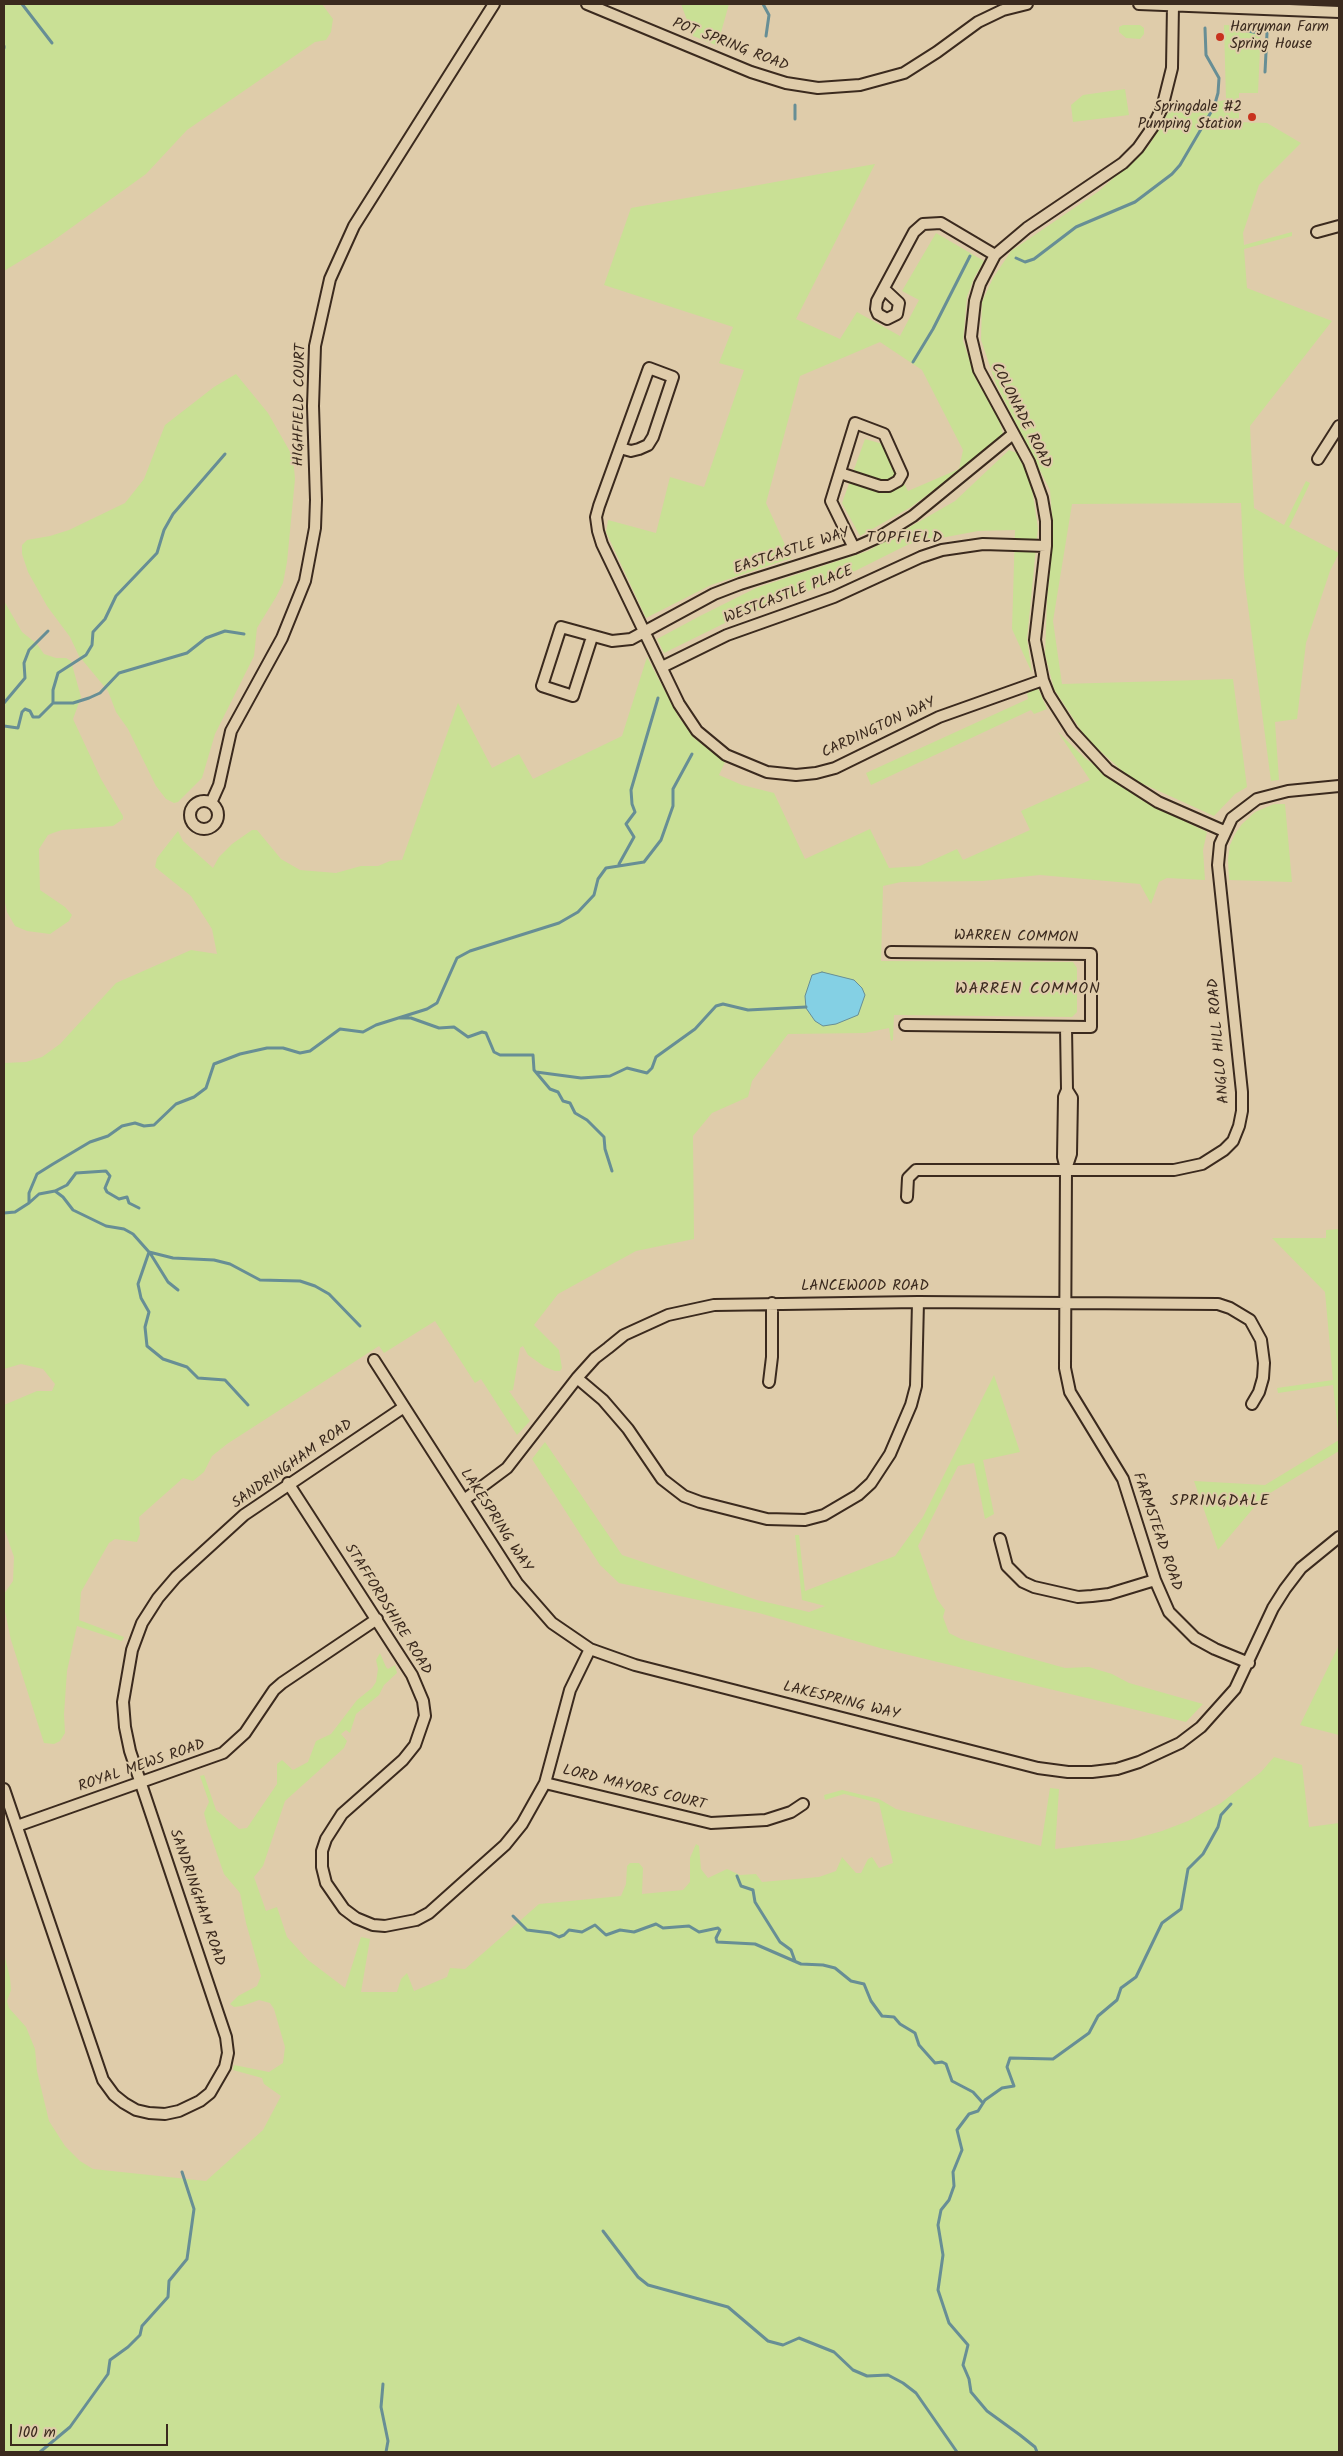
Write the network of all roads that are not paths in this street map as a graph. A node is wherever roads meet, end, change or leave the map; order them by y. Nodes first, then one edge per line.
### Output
1 (494, 4) edge
2 (588, 4) edge
3 (1027, 4) edge
4 (1139, 4) edge
5 (1174, 5) edge
6 (1339, 12) edge
7 (1339, 226) edge
8 (1317, 232) dead end
9 (996, 255) junction
10 (884, 289) dead end
11 (1339, 426) edge
12 (1013, 434) junction
13 (620, 448) junction
14 (1318, 460) dead end
15 (840, 473) junction
16 (1046, 546) junction
17 (854, 548) junction
18 (644, 632) junction
19 (592, 637) junction
20 (662, 667) junction
21 (1043, 680) junction
22 (1339, 786) edge
23 (211, 802) dead end
24 (1224, 831) junction
25 (891, 952) dead end
26 (904, 1025) dead end
27 (1066, 1027) junction
28 (1066, 1169) junction
29 (907, 1197) dead end
30 (918, 1302) junction
31 (772, 1303) junction
32 (1064, 1303) junction
33 (374, 1360) dead end
34 (578, 1378) junction
35 (769, 1382) dead end
36 (1252, 1404) dead end
37 (404, 1407) junction
38 (288, 1483) junction
39 (464, 1500) junction
40 (1339, 1537) edge
41 (1000, 1539) dead end
42 (1155, 1580) junction
43 (377, 1619) junction
44 (590, 1649) junction
45 (1249, 1663) junction
46 (141, 1783) junction
47 (544, 1783) junction
48 (4, 1789) edge
49 (803, 1804) dead end
50 (16, 1826) junction

1 - 23 street, HIGHFIELD COURT
2 - 3 street, POT SPRING ROAD
4 - 5 street
5 - 6 street
5 - 9 street, COLONADE ROAD
7 - 8 street
9 - 10 street
9 - 12 street, COLONADE ROAD
11 - 14 street
12 - 16 street, COLONADE ROAD
12 - 17 street, EASTCASTLE WAY
13 - 13 street, CARDINGTON WAY
13 - 18 street, CARDINGTON WAY
15 - 15 street
15 - 17 street
16 - 20 street, WESTCASTLE PLACE
16 - 21 street, COLONADE ROAD
17 - 18 street, EASTCASTLE WAY
18 - 19 street, EASTCASTLE WAY
18 - 20 street, CARDINGTON WAY
19 - 19 street, EASTCASTLE WAY
20 - 21 street, CARDINGTON WAY
21 - 24 street, COLONADE ROAD
22 - 24 street, ANGLO HILL ROAD
24 - 28 street, ANGLO HILL ROAD
25 - 27 street, WARREN COMMON
26 - 27 street, WARREN COMMON
27 - 28 street, FARMSTEAD ROAD
28 - 29 street, ANGLO HILL ROAD
28 - 32 street, FARMSTEAD ROAD
30 - 31 street, LANCEWOOD ROAD
30 - 32 street, LANCEWOOD ROAD
30 - 34 street
31 - 34 street, LANCEWOOD ROAD
31 - 35 street
32 - 36 street, LANCEWOOD ROAD
32 - 42 street, FARMSTEAD ROAD
33 - 37 street, LAKESPRING WAY
34 - 39 street, LANCEWOOD ROAD
37 - 38 street, SANDRINGHAM ROAD
37 - 39 street, LAKESPRING WAY
38 - 43 street, STAFFORDSHIRE ROAD
38 - 46 street, SANDRINGHAM ROAD
39 - 44 street, LAKESPRING WAY
40 - 45 street, LAKESPRING WAY
41 - 42 street
42 - 45 street, FARMSTEAD ROAD
43 - 46 street, ROYAL MEWS ROAD
43 - 47 street, STAFFORDSHIRE ROAD
44 - 45 street, LAKESPRING WAY
44 - 47 street, STAFFORDSHIRE ROAD
46 - 50 street, ROYAL MEWS ROAD
46 - 50 street, SANDRINGHAM ROAD
47 - 49 street, LORD MAYORS COURT
48 - 50 street, SANDRINGHAM ROAD

